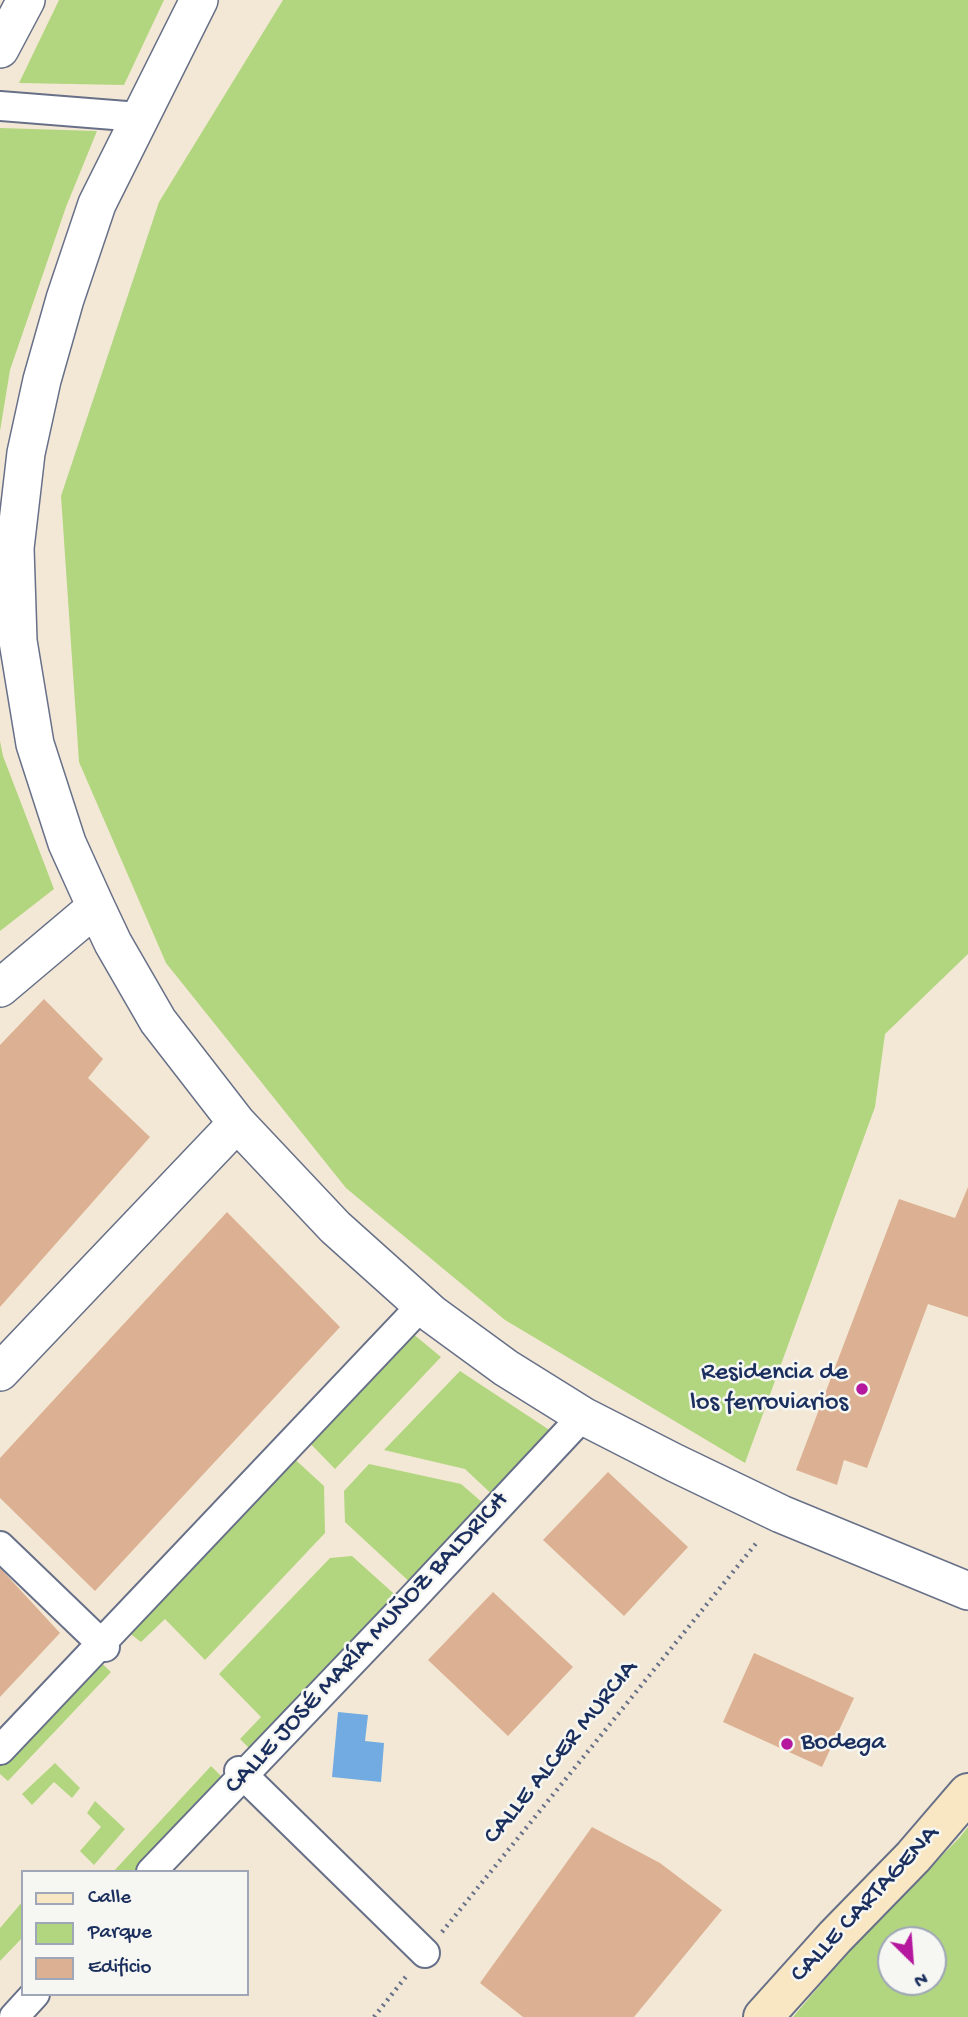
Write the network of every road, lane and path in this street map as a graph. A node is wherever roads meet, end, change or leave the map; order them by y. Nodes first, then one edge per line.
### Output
1 (26, 0) edge
2 (199, 0) edge
3 (0, 49) edge
4 (0, 106) edge
5 (139, 117) junction
6 (10, 658) edge
7 (96, 906) junction
8 (0, 988) edge
9 (237, 1123) junction
10 (422, 1305) junction
11 (0, 1372) edge
12 (583, 1416) junction
13 (780, 1514) junction
14 (0, 1546) edge
15 (968, 1591) edge
16 (103, 1645) junction
17 (0, 1750) edge
18 (241, 1773) junction
19 (968, 1793) edge
20 (153, 1870) edge
21 (425, 1953) junction
22 (33, 1996) edge
23 (12, 2016) edge
24 (374, 2017) edge
25 (763, 2017) edge

1 - 3 street
2 - 5 street
4 - 5 street
5 - 6 street
6 - 7 street
7 - 8 street
7 - 9 street
9 - 10 street
9 - 11 street
10 - 12 street
10 - 16 street
12 - 13 street
12 - 18 street, CALLE JOSÉ MARÍA MUÑOZ BALDRICH
13 - 15 street
13 - 21 path, CALLE ALCER MURCIA
14 - 16 street
16 - 17 street
18 - 20 street, CALLE JOSÉ MARÍA MUÑOZ BALDRICH
18 - 21 street
19 - 25 main road, CALLE CARTAGENA
21 - 24 path, CALLE ALCER MURCIA
22 - 23 street

